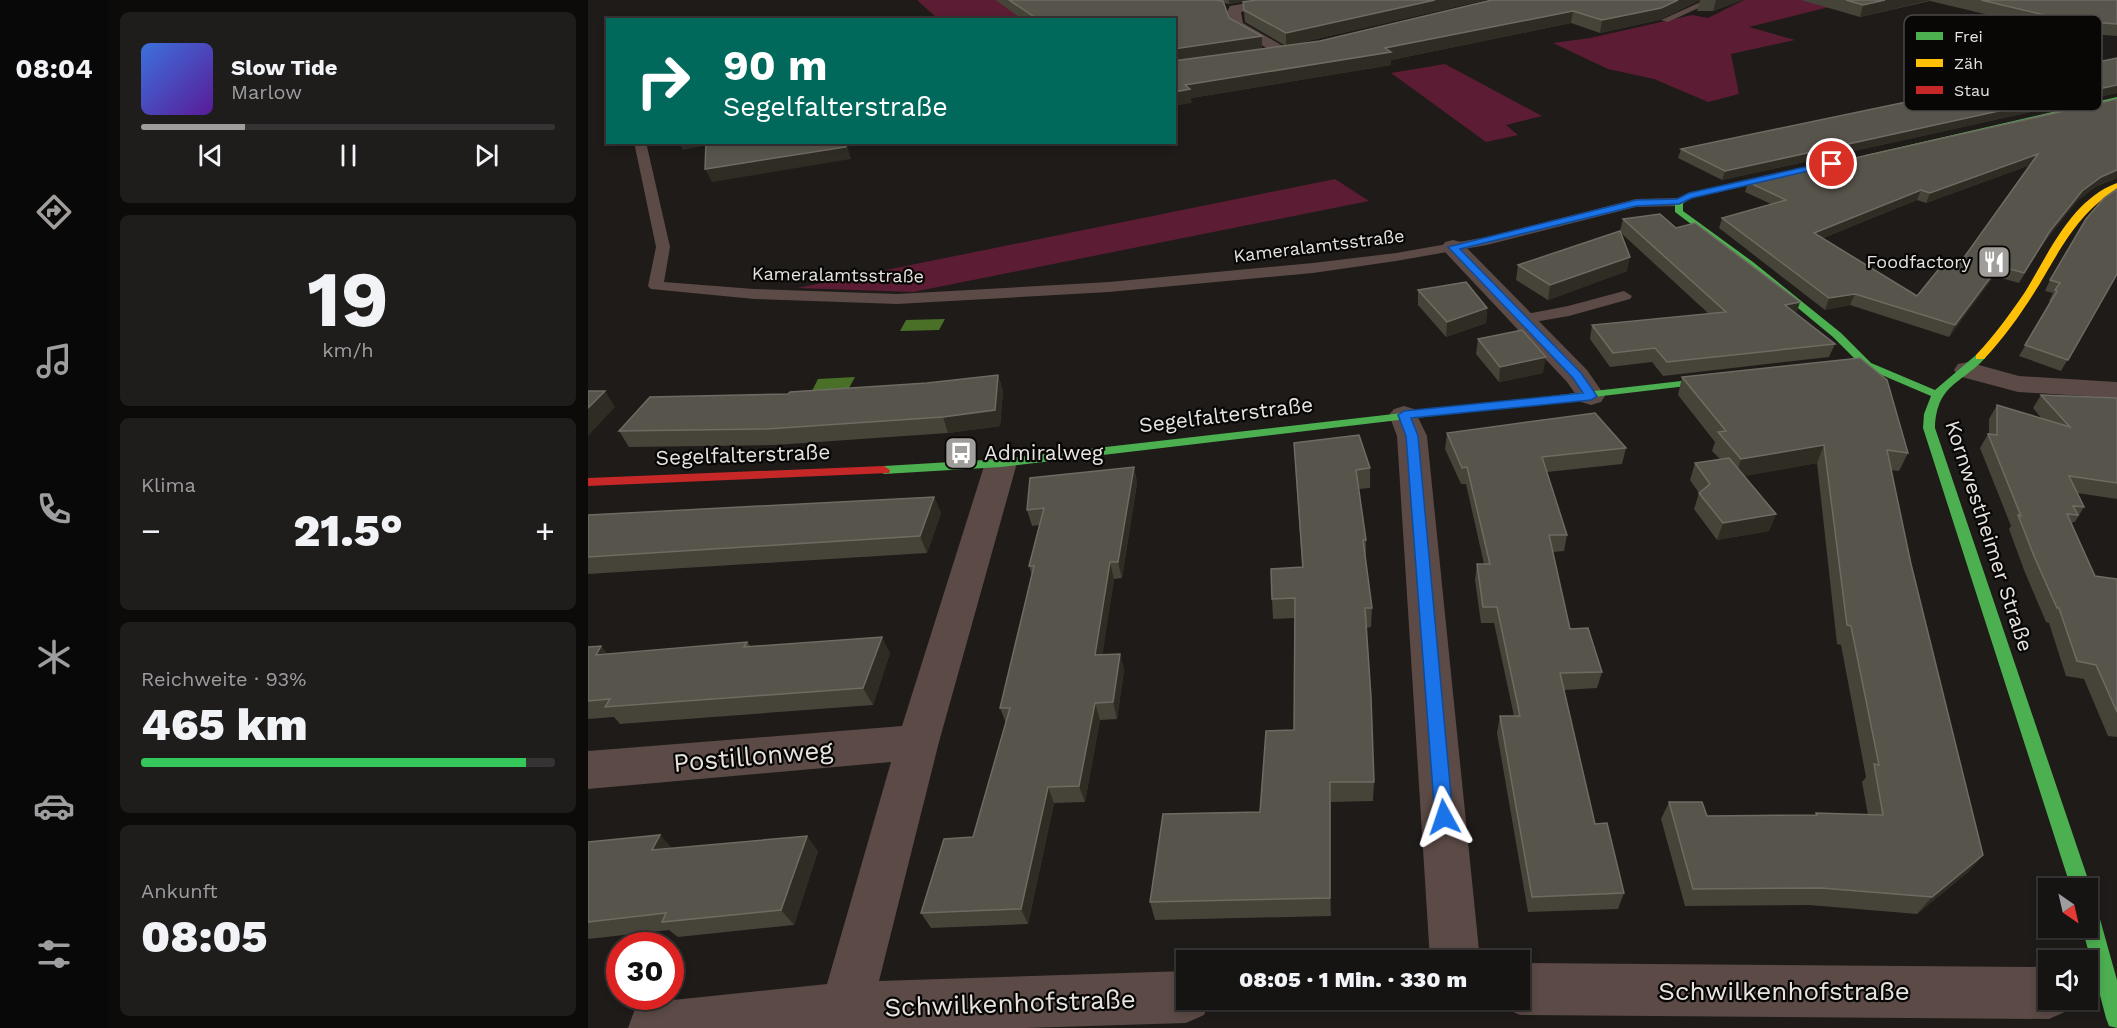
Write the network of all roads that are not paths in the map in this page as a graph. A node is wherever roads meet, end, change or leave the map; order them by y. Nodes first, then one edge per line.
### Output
1 (1283, 0) edge
2 (1290, 0) edge
3 (1712, 0) edge
4 (1665, 20) edge
5 (1301, 50) edge
6 (1282, 52) junction
7 (1259, 56) edge
8 (2117, 99) edge
9 (2102, 102) edge
10 (2064, 111) edge
11 (640, 144) edge
12 (1854, 159) edge
13 (1810, 169) edge
14 (2117, 186) edge
15 (1679, 202) junction
16 (1453, 247) junction
17 (1624, 296) dead end
18 (1522, 319) junction
19 (1867, 364) junction
20 (1847, 366) edge
21 (1968, 370) junction
22 (1734, 378) edge
23 (2117, 390) edge
24 (1936, 394) junction
25 (1591, 396) junction
26 (1404, 415) junction
27 (1001, 463) junction
28 (588, 482) edge
29 (918, 742) junction
30 (588, 770) edge
31 (2078, 878) edge
32 (2094, 938) edge
33 (1454, 950) edge
34 (1530, 989) edge
35 (2038, 993) edge
36 (1176, 997) edge
37 (2108, 1000) edge
38 (846, 1008) junction
39 (654, 1028) edge

1 - 2 street
1 - 6 street
3 - 4 lane
5 - 6 street
6 - 7 street
8 - 9 street
10 - 12 street
11 - 16 lane, Kameralamtsstraße
13 - 15 street, Kameralamtsstraße
14 - 21 street, Kornwestheimer Straße
15 - 16 lane, Kameralamtsstraße
15 - 19 street
16 - 18 street
17 - 18 lane
18 - 25 street
19 - 20 street
19 - 24 street
21 - 23 street
21 - 24 street, Kornwestheimer Straße
22 - 25 street, Segelfalterstraße
24 - 31 street, Kornwestheimer Straße
25 - 26 street, Segelfalterstraße
26 - 27 street, Segelfalterstraße
26 - 33 street
27 - 28 street, Segelfalterstraße
27 - 29 street
29 - 30 street, Postillonweg
29 - 38 street
32 - 37 street
34 - 35 street, Schwilkenhofstraße
36 - 38 street, Schwilkenhofstraße
38 - 39 street, Schwilkenhofstraße

